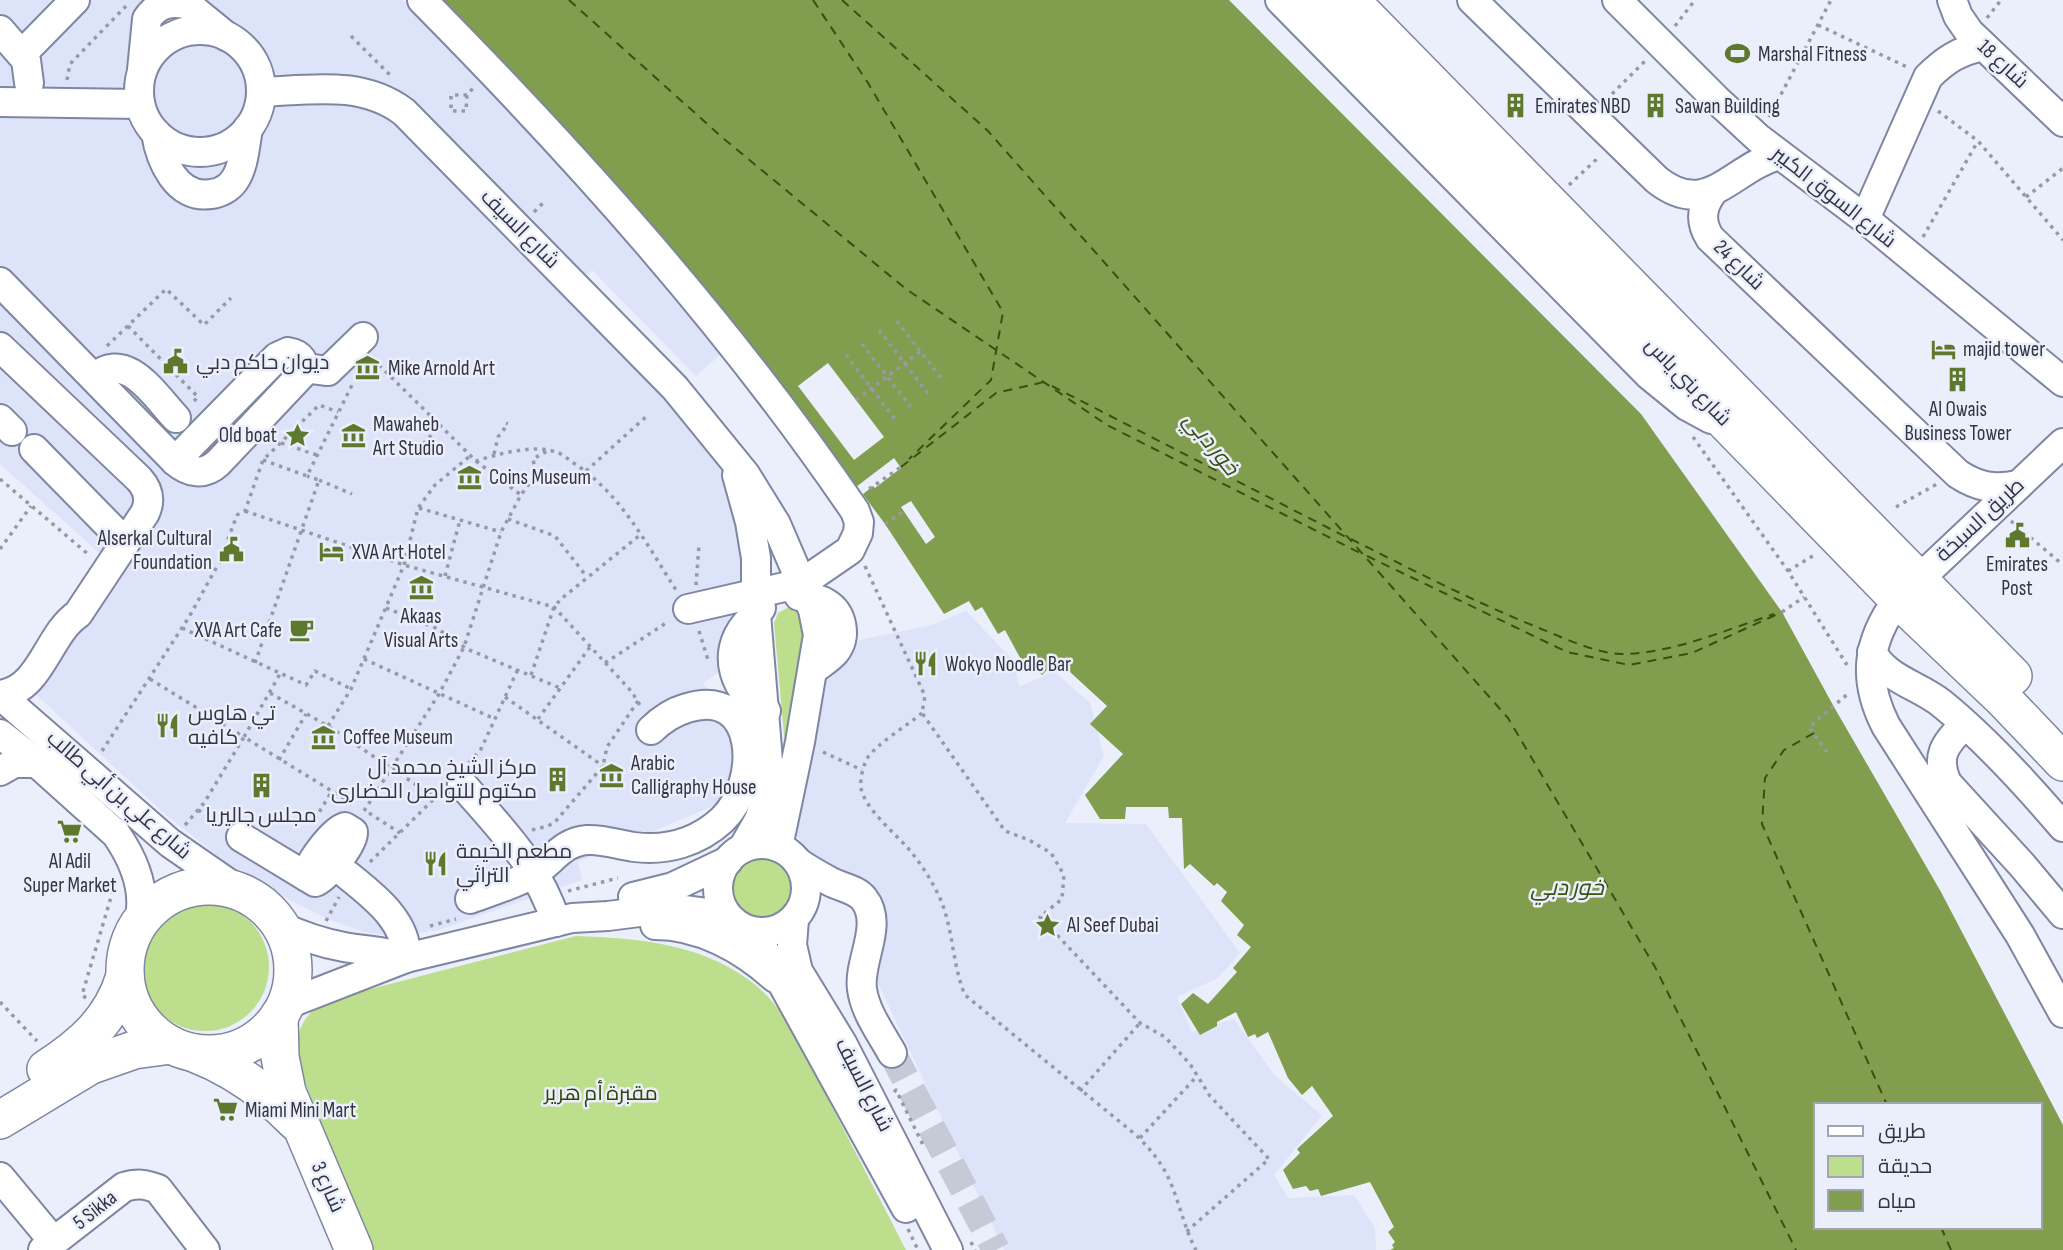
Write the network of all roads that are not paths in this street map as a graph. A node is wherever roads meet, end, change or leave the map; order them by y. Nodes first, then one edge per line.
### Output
1 (75, 0) edge
2 (422, 0) edge
3 (1280, 0) edge
4 (1314, 0) edge
5 (1472, 0) edge
6 (1616, 0) edge
7 (1952, 0) edge
8 (1361, 4) edge
9 (0, 30) edge
10 (1983, 46) junction
11 (22, 54) junction
12 (0, 83) edge
13 (29, 83) junction
14 (141, 86) junction
15 (261, 92) junction
16 (0, 102) edge
17 (2063, 122) edge
18 (248, 128) junction
19 (156, 133) junction
20 (1769, 146) junction
21 (1712, 192) junction
22 (1865, 219) junction
23 (0, 282) edge
24 (365, 345) road end
25 (3, 355) edge
26 (90, 373) junction
27 (2063, 382) edge
28 (176, 418) dead end
29 (1732, 427) junction
30 (2063, 443) edge
31 (34, 449) dead end
32 (732, 459) junction
33 (2018, 485) junction
34 (125, 542) junction
35 (1908, 589) junction
36 (804, 591) junction
37 (756, 604) junction
38 (691, 608) road end
39 (78, 614) junction
40 (1872, 652) junction
41 (0, 695) edge
42 (734, 701) junction
43 (766, 711) junction
44 (32, 721) junction
45 (1964, 725) junction
46 (2063, 726) edge
47 (651, 730) road end
48 (0, 734) edge
49 (2063, 762) edge
50 (37, 763) junction
51 (0, 771) edge
52 (457, 780) road end
53 (2063, 827) edge
54 (241, 837) road end
55 (735, 855) junction
56 (788, 855) junction
57 (343, 872) junction
58 (307, 877) junction
59 (538, 879) junction
60 (842, 886) junction
61 (240, 892) junction
62 (470, 899) dead end
63 (798, 914) junction
64 (2063, 914) edge
65 (139, 922) junction
66 (556, 922) junction
67 (280, 926) junction
68 (743, 926) junction
69 (406, 958) junction
70 (125, 976) junction
71 (787, 989) junction
72 (282, 1010) junction
73 (2063, 1013) edge
74 (182, 1048) junction
75 (892, 1053) tunnel mouth
76 (0, 1096) edge
77 (0, 1120) edge
78 (299, 1126) junction
79 (0, 1177) edge
80 (48, 1246) edge
81 (205, 1250) edge
82 (354, 1250) edge
83 (929, 1250) edge
84 (948, 1250) edge

1 - 11 street
2 - 36 street
3 - 29 street
4 - 29 main road, شارع بني ياس
5 - 21 street
6 - 20 street, شارع السوق الكبير
7 - 10 street, شارع 18
8 - 35 main road, شارع بني ياس
9 - 11 street
10 - 17 street, شارع 18
10 - 22 street
11 - 13 street
12 - 13 street
13 - 14 street
14 - 15 street
14 - 16 street
14 - 19 street
15 - 18 street
15 - 32 street, شارع السيف
18 - 19 street
18 - 19 street
20 - 21 street
20 - 22 street, شارع السوق الكبير
21 - 33 street, شارع 24
22 - 27 street, شارع السوق الكبير
23 - 26 street
24 - 26 street
25 - 34 street
26 - 28 street
29 - 35 main road, شارع بني ياس
30 - 33 street, طريق السبخة
31 - 34 street
32 - 36 street, شارع السيف
32 - 37 street, شارع السيف
33 - 35 street, طريق السبخة
34 - 39 street
35 - 40 street, طريق السبخة
35 - 46 main road, شارع بني ياس
35 - 49 main road, شارع بني ياس
36 - 37 street
36 - 56 street, شارع السيف
37 - 38 street
37 - 42 street
37 - 43 street, شارع السيف
39 - 41 street
39 - 44 street
40 - 45 street
40 - 73 street
41 - 44 street, شارع علي بن أبي طالب
42 - 43 street
42 - 47 street
42 - 59 street
43 - 55 street, شارع السيف
44 - 61 street, شارع علي بن أبي طالب
45 - 53 street
45 - 64 street
48 - 50 street
50 - 51 street
50 - 65 street
52 - 59 street
54 - 58 street
55 - 56 street
55 - 66 street
55 - 68 street
56 - 60 street, شارع السيف
56 - 63 street
57 - 58 street
57 - 58 street
57 - 69 street
59 - 62 street
59 - 66 street
60 - 63 street
60 - 75 street, شارع السيف
61 - 65 main road
61 - 67 main road
63 - 68 street
63 - 84 street, شارع السيف
65 - 70 main road
66 - 68 street
66 - 69 street
66 - 71 street
67 - 69 street
67 - 72 main road
68 - 71 street, شارع السيف
69 - 72 street
70 - 74 main road
70 - 76 main road
71 - 83 street, شارع السيف
72 - 74 main road
72 - 78 main road, شارع 3
74 - 77 main road
74 - 78 main road, شارع 3
78 - 82 main road, شارع 3
79 - 80 street
80 - 81 street, 5 Sikka

